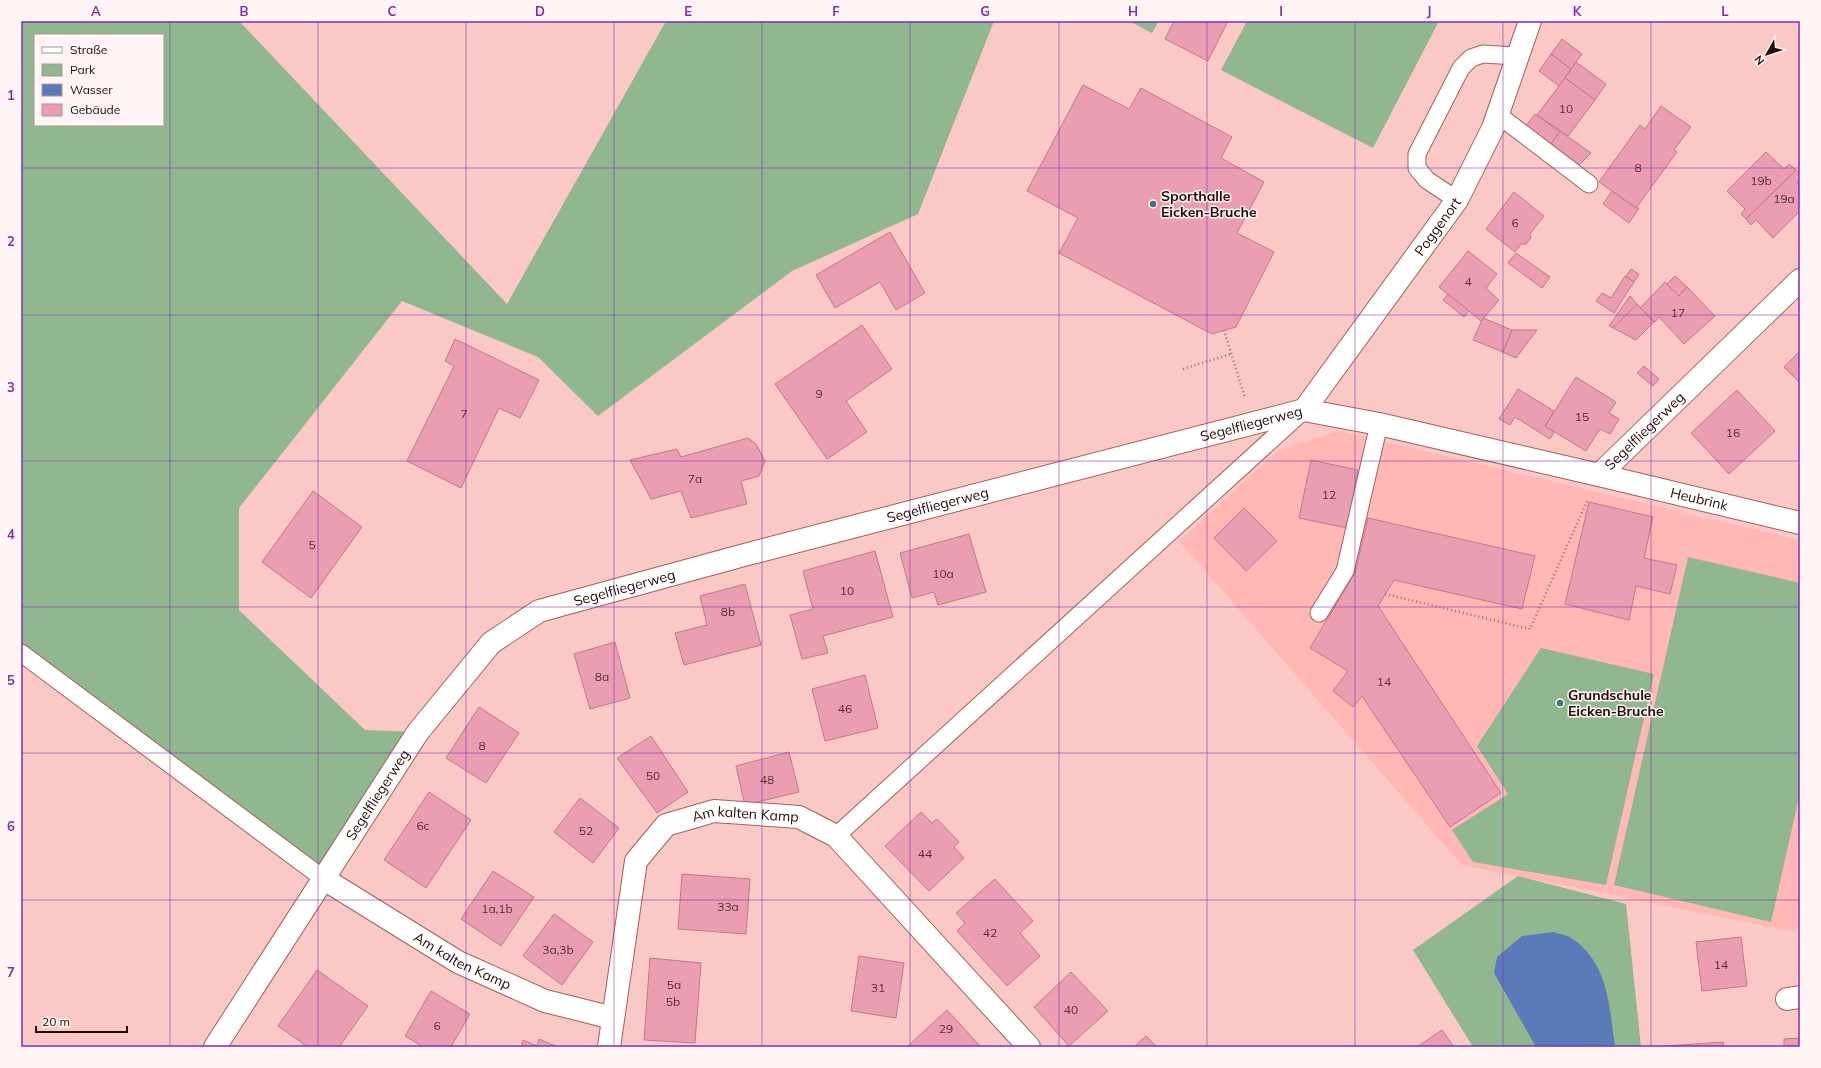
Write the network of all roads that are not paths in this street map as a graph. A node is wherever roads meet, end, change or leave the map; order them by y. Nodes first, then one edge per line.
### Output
1 (1530, 21) edge
2 (1516, 56) junction
3 (1497, 114) junction
4 (1589, 184) dead end
5 (1457, 200) junction
6 (1800, 280) edge
7 (1304, 410) junction
8 (1379, 424) junction
9 (1599, 475) junction
10 (1800, 523) edge
11 (1319, 613) dead end
12 (21, 653) edge
13 (836, 836) junction
14 (324, 879) junction
15 (613, 1018) junction
16 (215, 1047) edge
17 (609, 1047) edge
18 (1029, 1047) edge

1 - 2 street, Poggenort
2 - 3 street, Poggenort
2 - 5 lane
3 - 4 lane
3 - 5 street, Poggenort
5 - 7 street, Poggenort
6 - 9 street, Segelfliegerweg
7 - 8 street, Segelfliegerweg
7 - 13 lane
7 - 14 street, Segelfliegerweg
8 - 9 street, Segelfliegerweg
8 - 11 lane
9 - 10 street, Heubrink
12 - 14 lane
13 - 15 street, Am kalten Kamp
13 - 18 street, Am kalten Kamp
14 - 15 street, Am kalten Kamp
14 - 16 street, Segelfliegerweg
15 - 17 street, Am kalten Kamp

